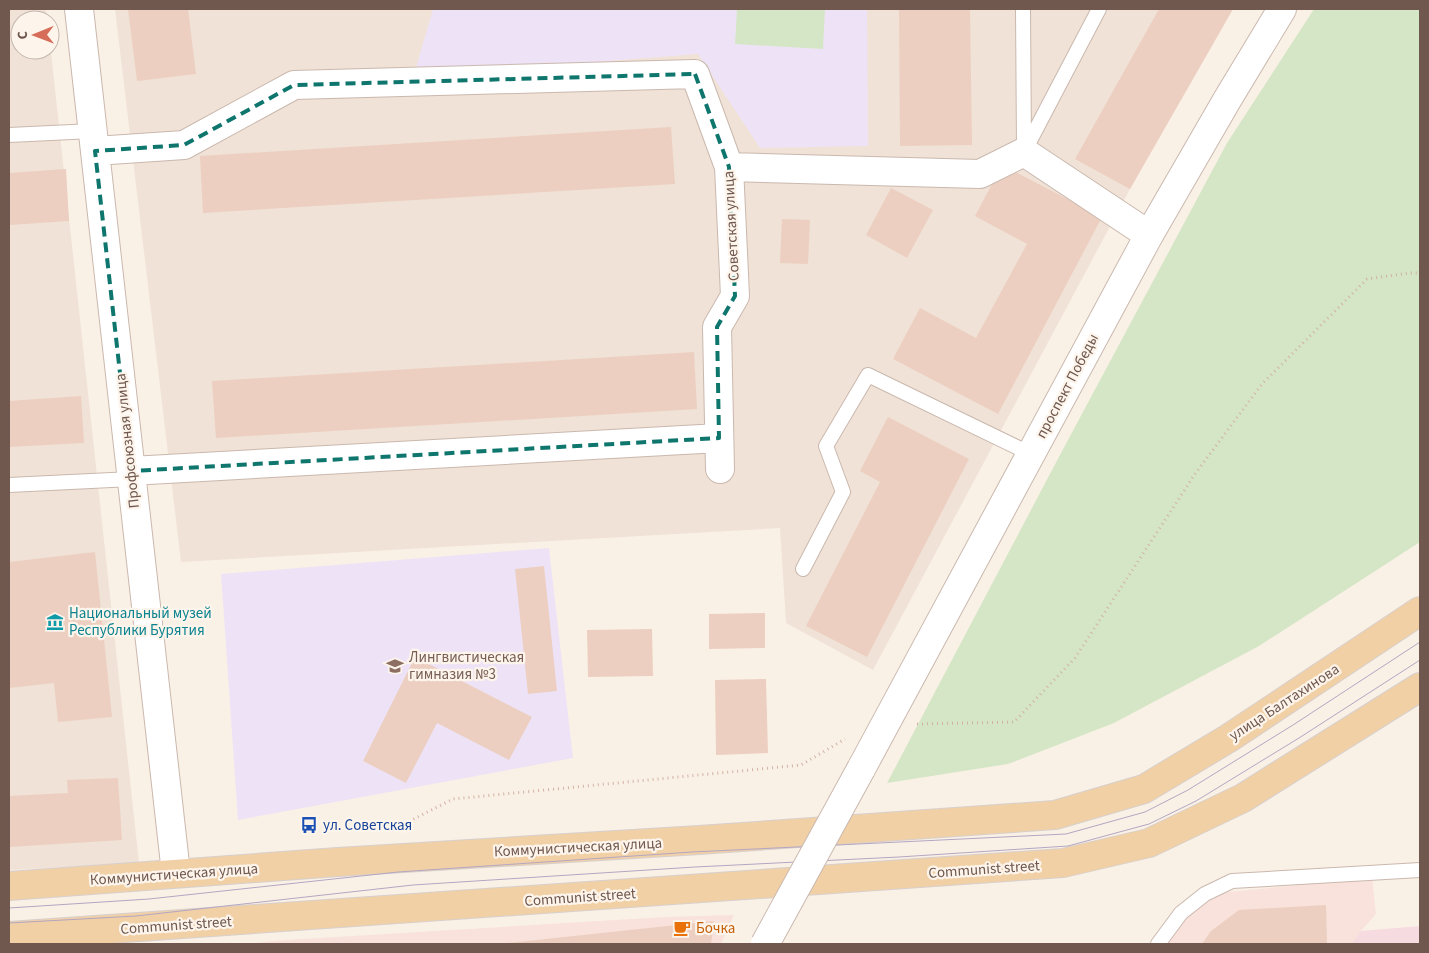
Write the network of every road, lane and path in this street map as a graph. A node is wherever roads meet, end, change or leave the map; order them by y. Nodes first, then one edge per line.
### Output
1 (79, 9) edge
2 (1023, 9) edge
3 (1099, 9) edge
4 (1282, 9) edge
5 (9, 135) edge
6 (94, 141) junction
7 (1024, 152) junction
8 (729, 167) junction
9 (1149, 235) junction
10 (1420, 273) edge
11 (719, 438) junction
12 (1031, 454) junction
13 (720, 469) dead end
14 (131, 475) junction
15 (9, 485) edge
16 (803, 569) dead end
17 (1420, 611) edge
18 (1420, 687) edge
19 (909, 724) dead end
20 (852, 734) dead end
21 (1144, 788) joint
22 (400, 826) dead end
23 (1420, 870) edge
24 (176, 873) junction
25 (9, 886) edge
26 (9, 936) edge
27 (765, 944) edge
28 (1158, 944) edge

1 - 6 street, Профсоюзная улица
2 - 7 lane
3 - 7 lane
4 - 9 street, проспект Победы
5 - 6 lane
6 - 8 street, Советская улица
6 - 14 street, Профсоюзная улица
7 - 8 street
7 - 9 street
8 - 11 street, Советская улица
9 - 12 street, проспект Победы
10 - 19 path
11 - 13 street, Советская улица
11 - 14 street
12 - 16 lane
12 - 27 street, проспект Победы, bridge
14 - 15 lane
14 - 24 street, Профсоюзная улица
17 - 21 main road, улица Балтахинова
18 - 26 main road, Communist street
20 - 22 path
21 - 24 main road, Коммунистическая улица
23 - 28 lane
24 - 25 main road, Коммунистическая улица

